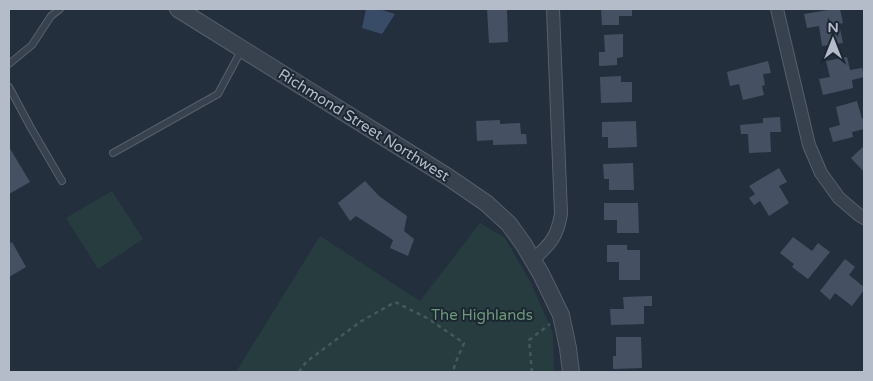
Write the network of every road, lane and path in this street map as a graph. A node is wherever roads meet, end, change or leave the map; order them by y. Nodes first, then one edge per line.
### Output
1 (60, 9) edge
2 (178, 9) edge
3 (553, 9) edge
4 (778, 9) edge
5 (242, 48) junction
6 (9, 64) edge
7 (9, 86) edge
8 (114, 153) dead end
9 (62, 181) dead end
10 (864, 218) edge
11 (533, 260) junction
12 (561, 315) junction
13 (299, 372) edge
14 (453, 372) edge
15 (532, 372) edge
16 (570, 372) edge

1 - 6 lane
2 - 5 street, Richmond Street Northwest
3 - 11 street
4 - 10 street
5 - 8 lane
5 - 11 street, Richmond Street Northwest
7 - 9 lane
11 - 12 street, Richmond Street Northwest
12 - 15 path
12 - 16 street, Richmond Street Northwest
13 - 14 path

